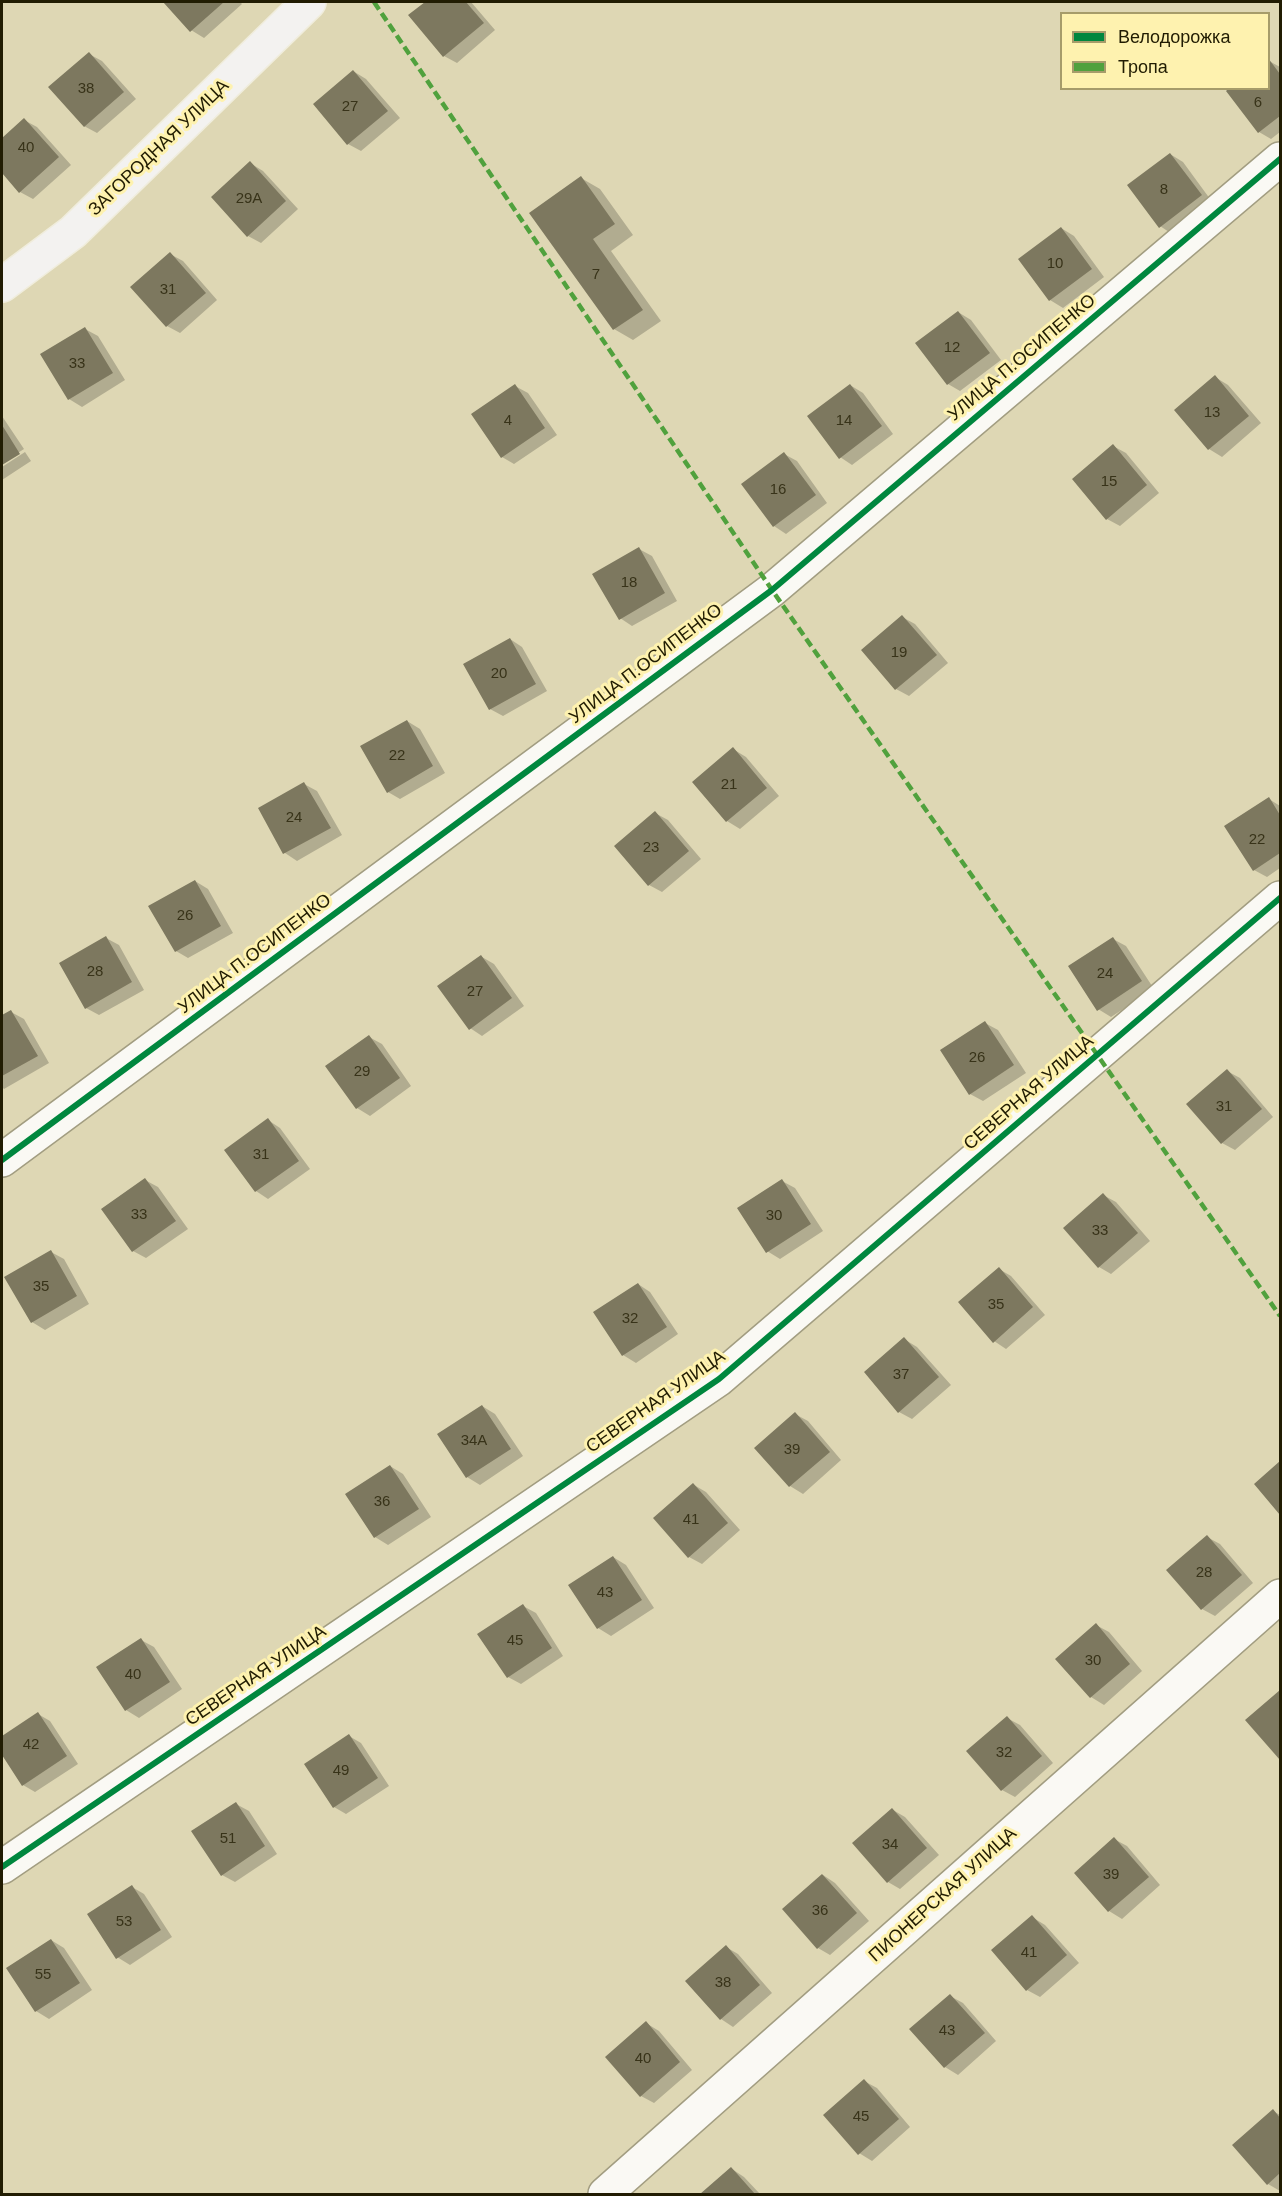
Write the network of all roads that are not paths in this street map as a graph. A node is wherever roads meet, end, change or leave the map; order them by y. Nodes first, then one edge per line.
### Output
1 (309, 2) edge
2 (1281, 159) edge
3 (2, 285) edge
4 (1281, 898) edge
5 (2, 1160) edge
6 (1281, 1596) edge
7 (2, 1868) edge
8 (605, 2194) edge

1 - 3 main road, ЗАГОРОДНАЯ УЛИЦА
2 - 5 street, УЛИЦА П.ОСИПЕНКО
4 - 7 street, СЕВЕРНАЯ УЛИЦА
6 - 8 street, ПИОНЕРСКАЯ УЛИЦА

